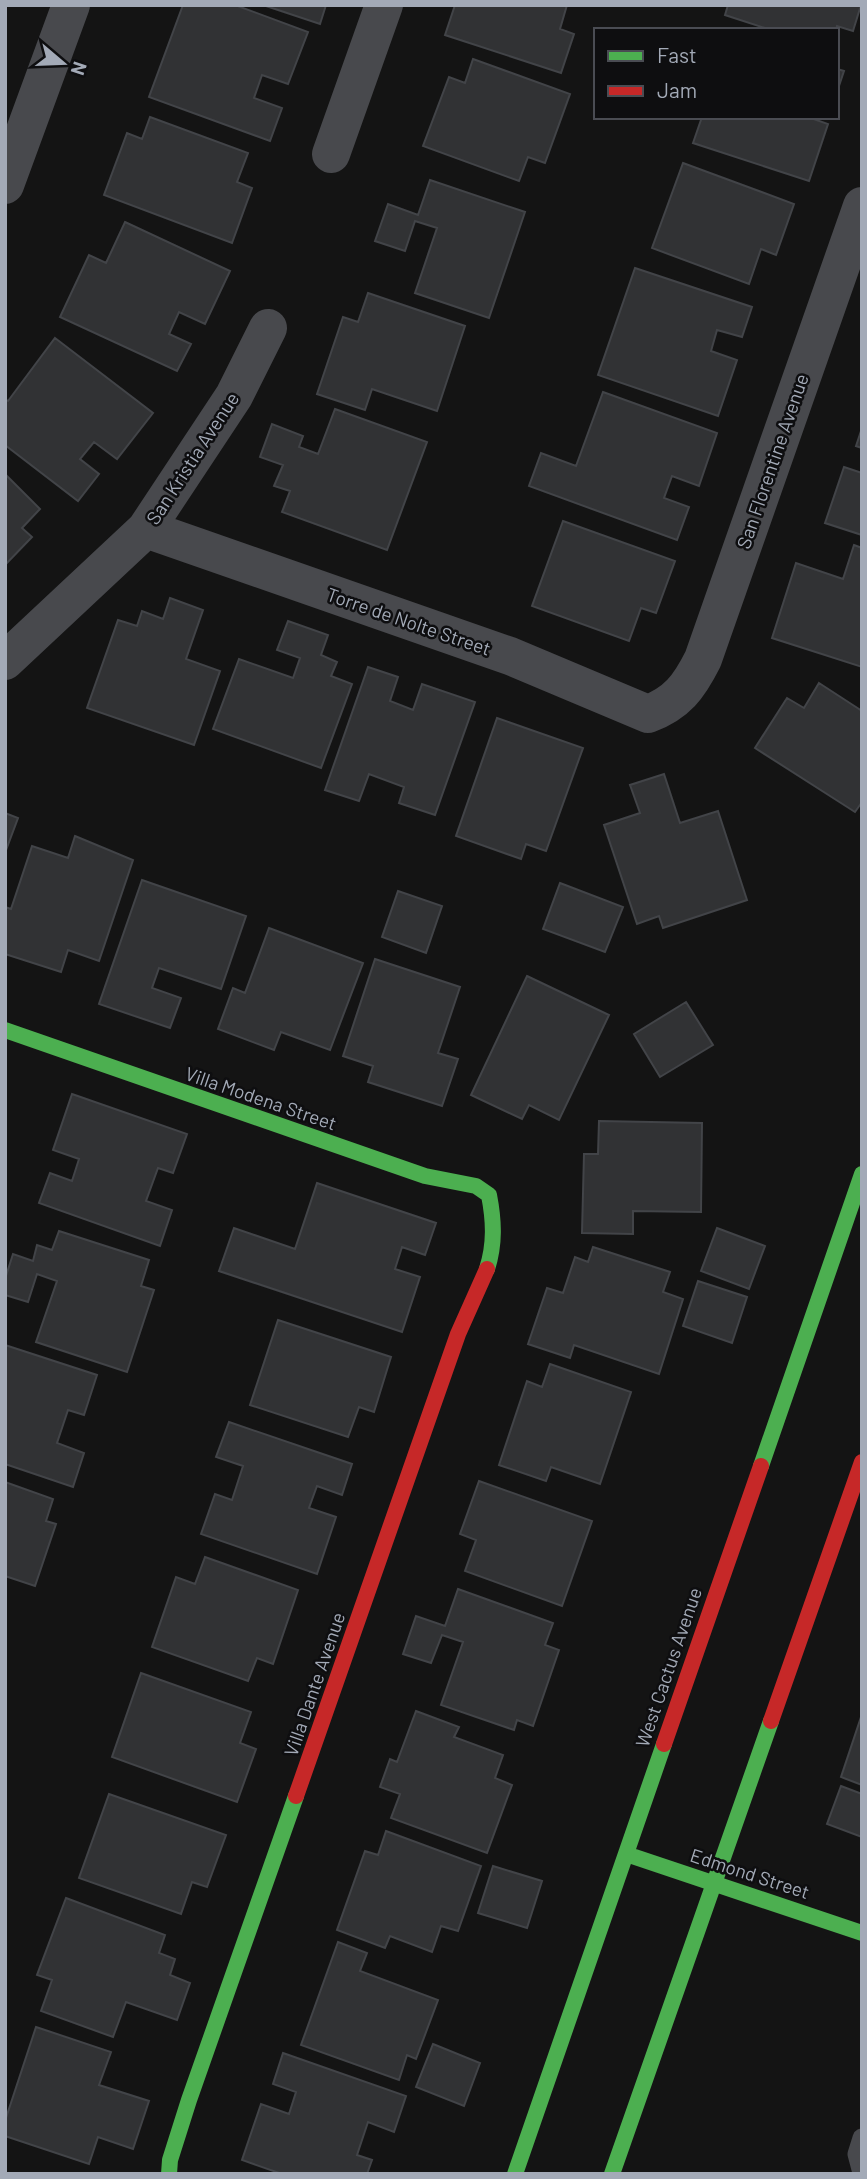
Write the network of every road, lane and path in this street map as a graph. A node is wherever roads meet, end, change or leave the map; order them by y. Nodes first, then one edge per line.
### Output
1 (71, 5) edge
2 (384, 5) edge
3 (331, 154) dead end
4 (5, 185) edge
5 (862, 206) edge
6 (268, 328) dead end
7 (146, 529) junction
8 (5, 661) edge
9 (667, 707) joint
10 (5, 1030) edge
11 (862, 1174) edge
12 (492, 1209) joint
13 (862, 1462) edge
14 (626, 1854) junction
15 (716, 1884) junction
16 (862, 1933) edge
17 (862, 2138) edge
18 (862, 2173) edge
19 (169, 2174) edge
20 (515, 2174) edge
21 (612, 2174) edge

1 - 4 street
2 - 3 street
5 - 9 street, San Florentine Avenue
6 - 7 street, San Kristia Avenue
7 - 8 street, San Kristia Avenue
7 - 9 street, Torre de Nolte Street
10 - 12 main road, Villa Modena Street
11 - 14 main road, West Cactus Avenue
12 - 19 main road, Villa Dante Avenue
13 - 15 main road
14 - 15 main road, Edmond Street
14 - 20 main road, West Cactus Avenue
15 - 16 main road, Edmond Street
15 - 21 main road
17 - 18 lane

